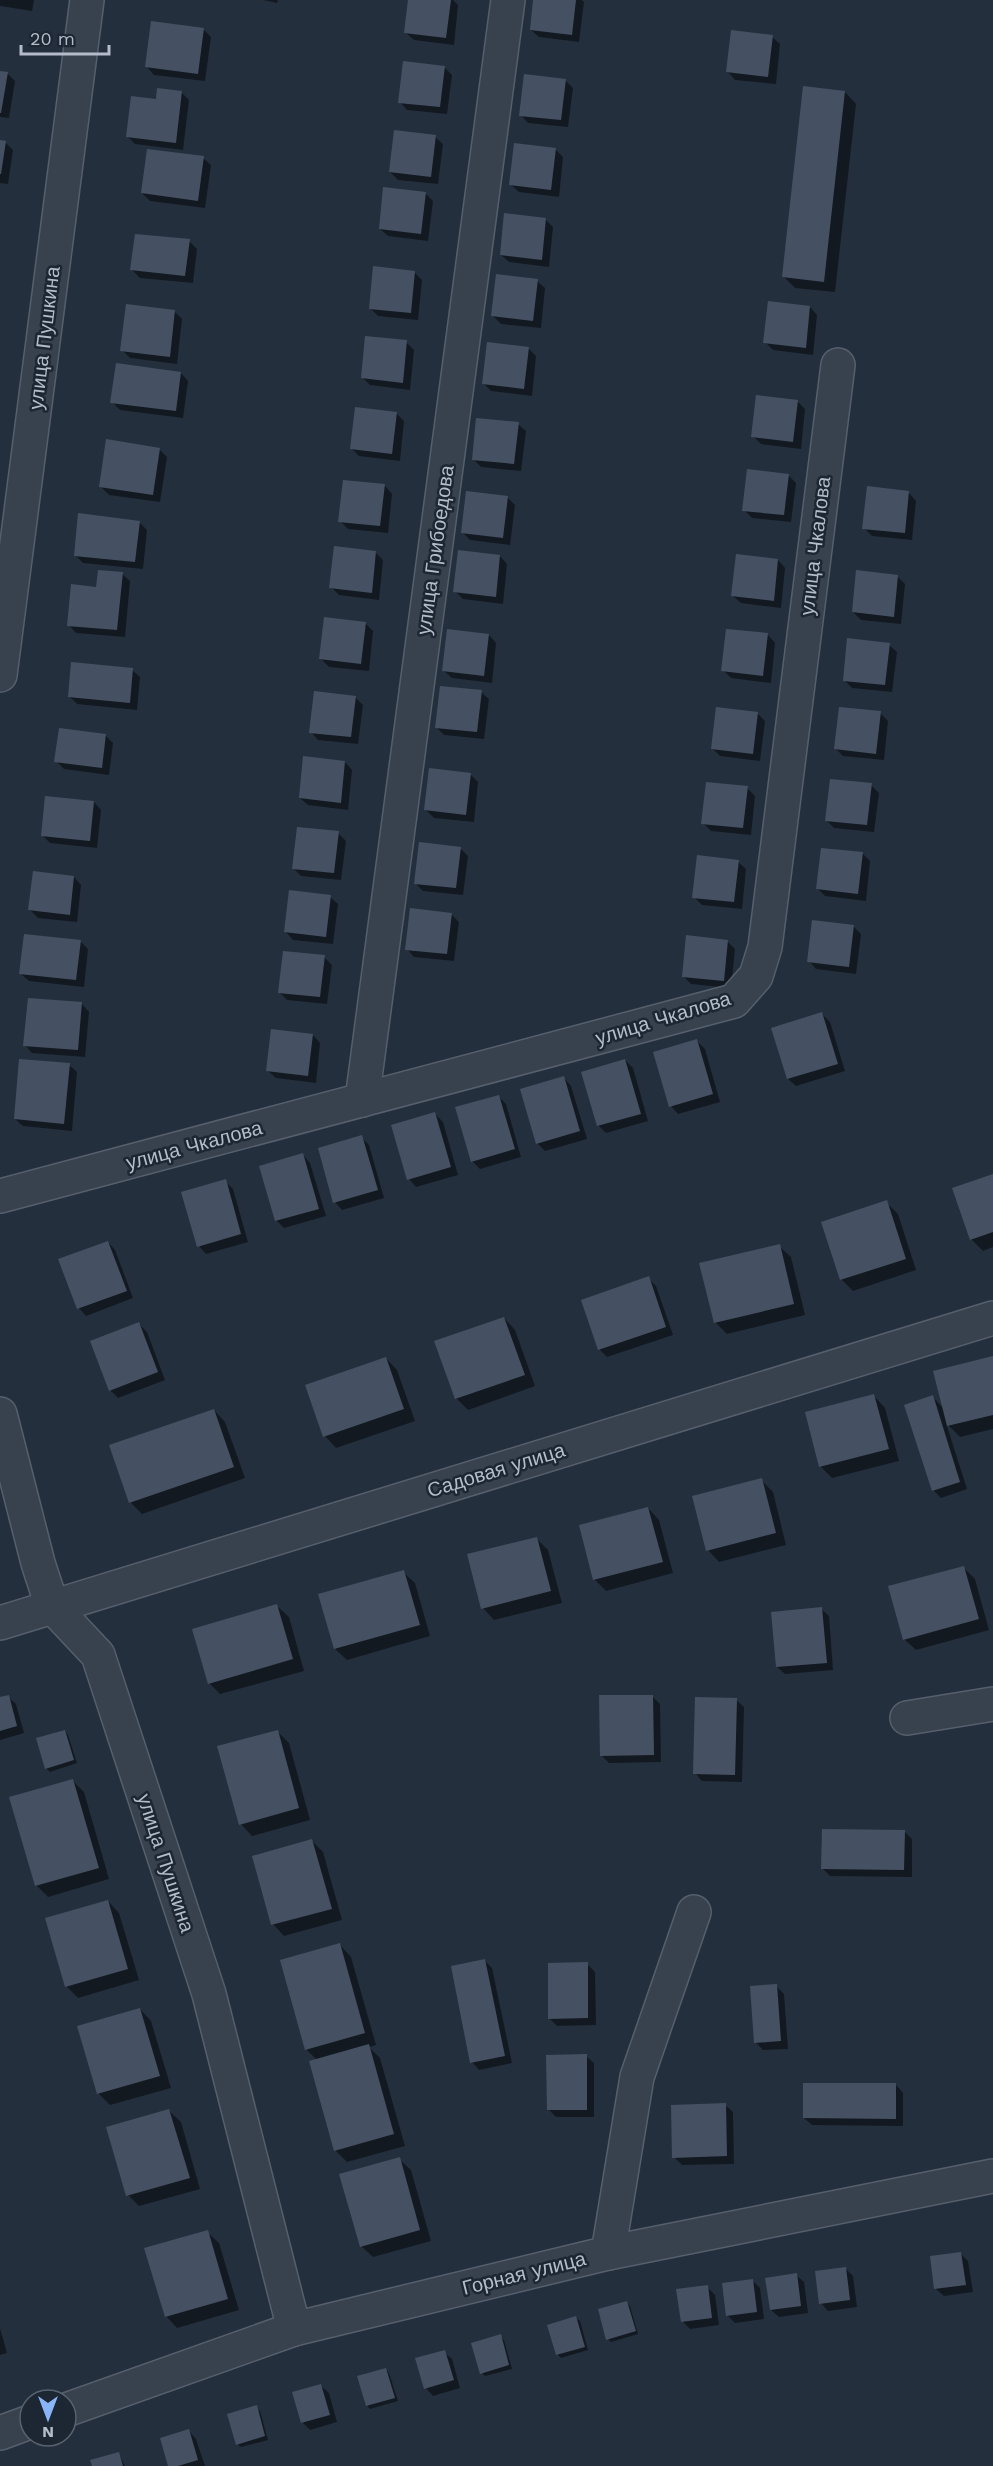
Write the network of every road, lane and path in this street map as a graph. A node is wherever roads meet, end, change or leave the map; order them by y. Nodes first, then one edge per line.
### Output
1 (87, 0) edge
2 (508, 0) edge
3 (838, 365) dead end
4 (0, 675) edge
5 (362, 1100) junction
6 (0, 1196) edge
7 (993, 1318) edge
8 (0, 1414) edge
9 (52, 1606) junction
10 (0, 1623) edge
11 (993, 1704) edge
12 (907, 1718) dead end
13 (694, 1912) dead end
14 (993, 2176) edge
15 (608, 2253) junction
16 (294, 2330) junction
17 (78, 2406) edge
18 (18, 2426) edge
19 (0, 2433) edge

1 - 4 street, улица Пушкина
2 - 5 street, улица Грибоедова
3 - 5 street, улица Чкалова
5 - 6 street, улица Чкалова
7 - 9 street, Садовая улица
8 - 9 street, улица Пушкина
9 - 10 street, Садовая улица
9 - 16 street, улица Пушкина
11 - 12 street
13 - 15 street
14 - 15 street, Горная улица
15 - 16 street, Горная улица
16 - 17 street, Горная улица
18 - 19 street

